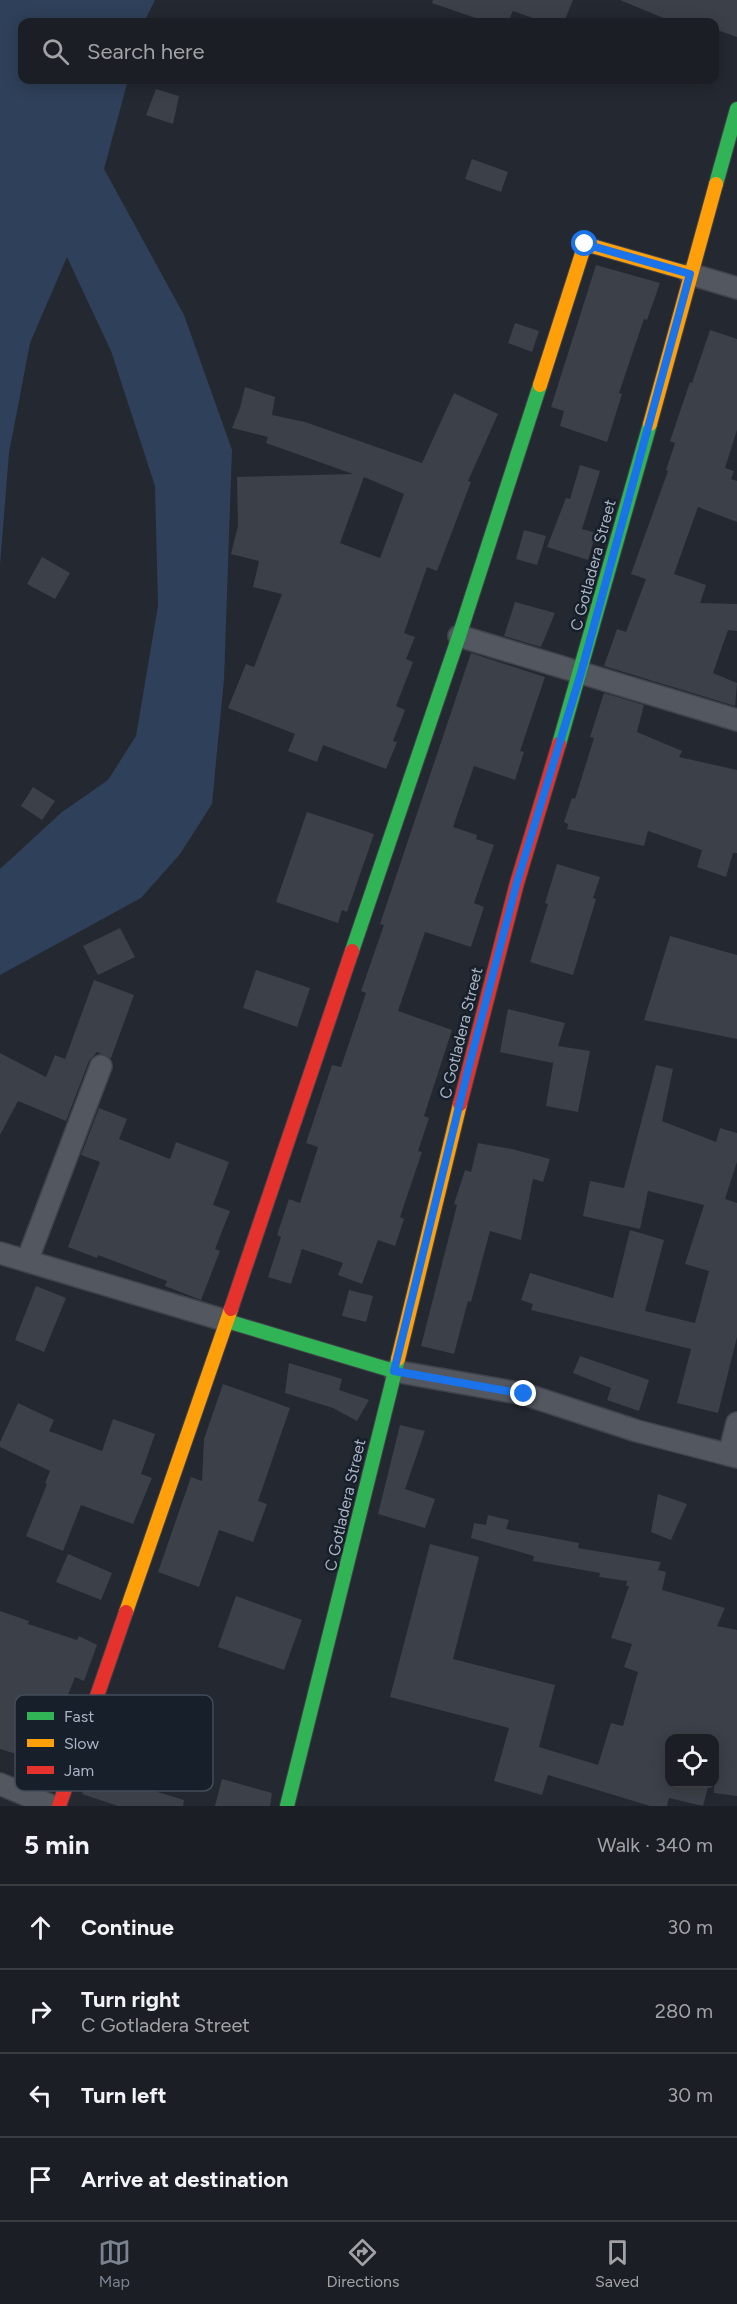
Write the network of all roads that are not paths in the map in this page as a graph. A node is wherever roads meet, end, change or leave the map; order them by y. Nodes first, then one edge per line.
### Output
1 (737, 109) edge
2 (690, 274) junction
3 (737, 288) edge
4 (459, 636) junction
5 (581, 673) junction
6 (737, 720) edge
7 (101, 1066) dead end
8 (0, 1254) edge
9 (27, 1261) junction
10 (226, 1321) junction
11 (394, 1371) junction
12 (737, 1423) edge
13 (733, 1456) edge
14 (97, 1695) edge
15 (0, 1784) edge
16 (15, 1790) edge
17 (17, 1791) edge
18 (64, 1791) edge
19 (52, 1806) edge
20 (59, 1806) edge
21 (287, 1806) edge

1 - 2 street, C Gotladera Street
2 - 3 street
2 - 4 street
2 - 5 street, C Gotladera Street
4 - 5 street
4 - 10 street
5 - 6 street
5 - 11 street, C Gotladera Street
7 - 9 street
8 - 9 street
9 - 10 street
10 - 11 street
10 - 14 street
11 - 13 street
11 - 21 street, C Gotladera Street
12 - 13 street
15 - 16 street
17 - 19 street
18 - 20 street

